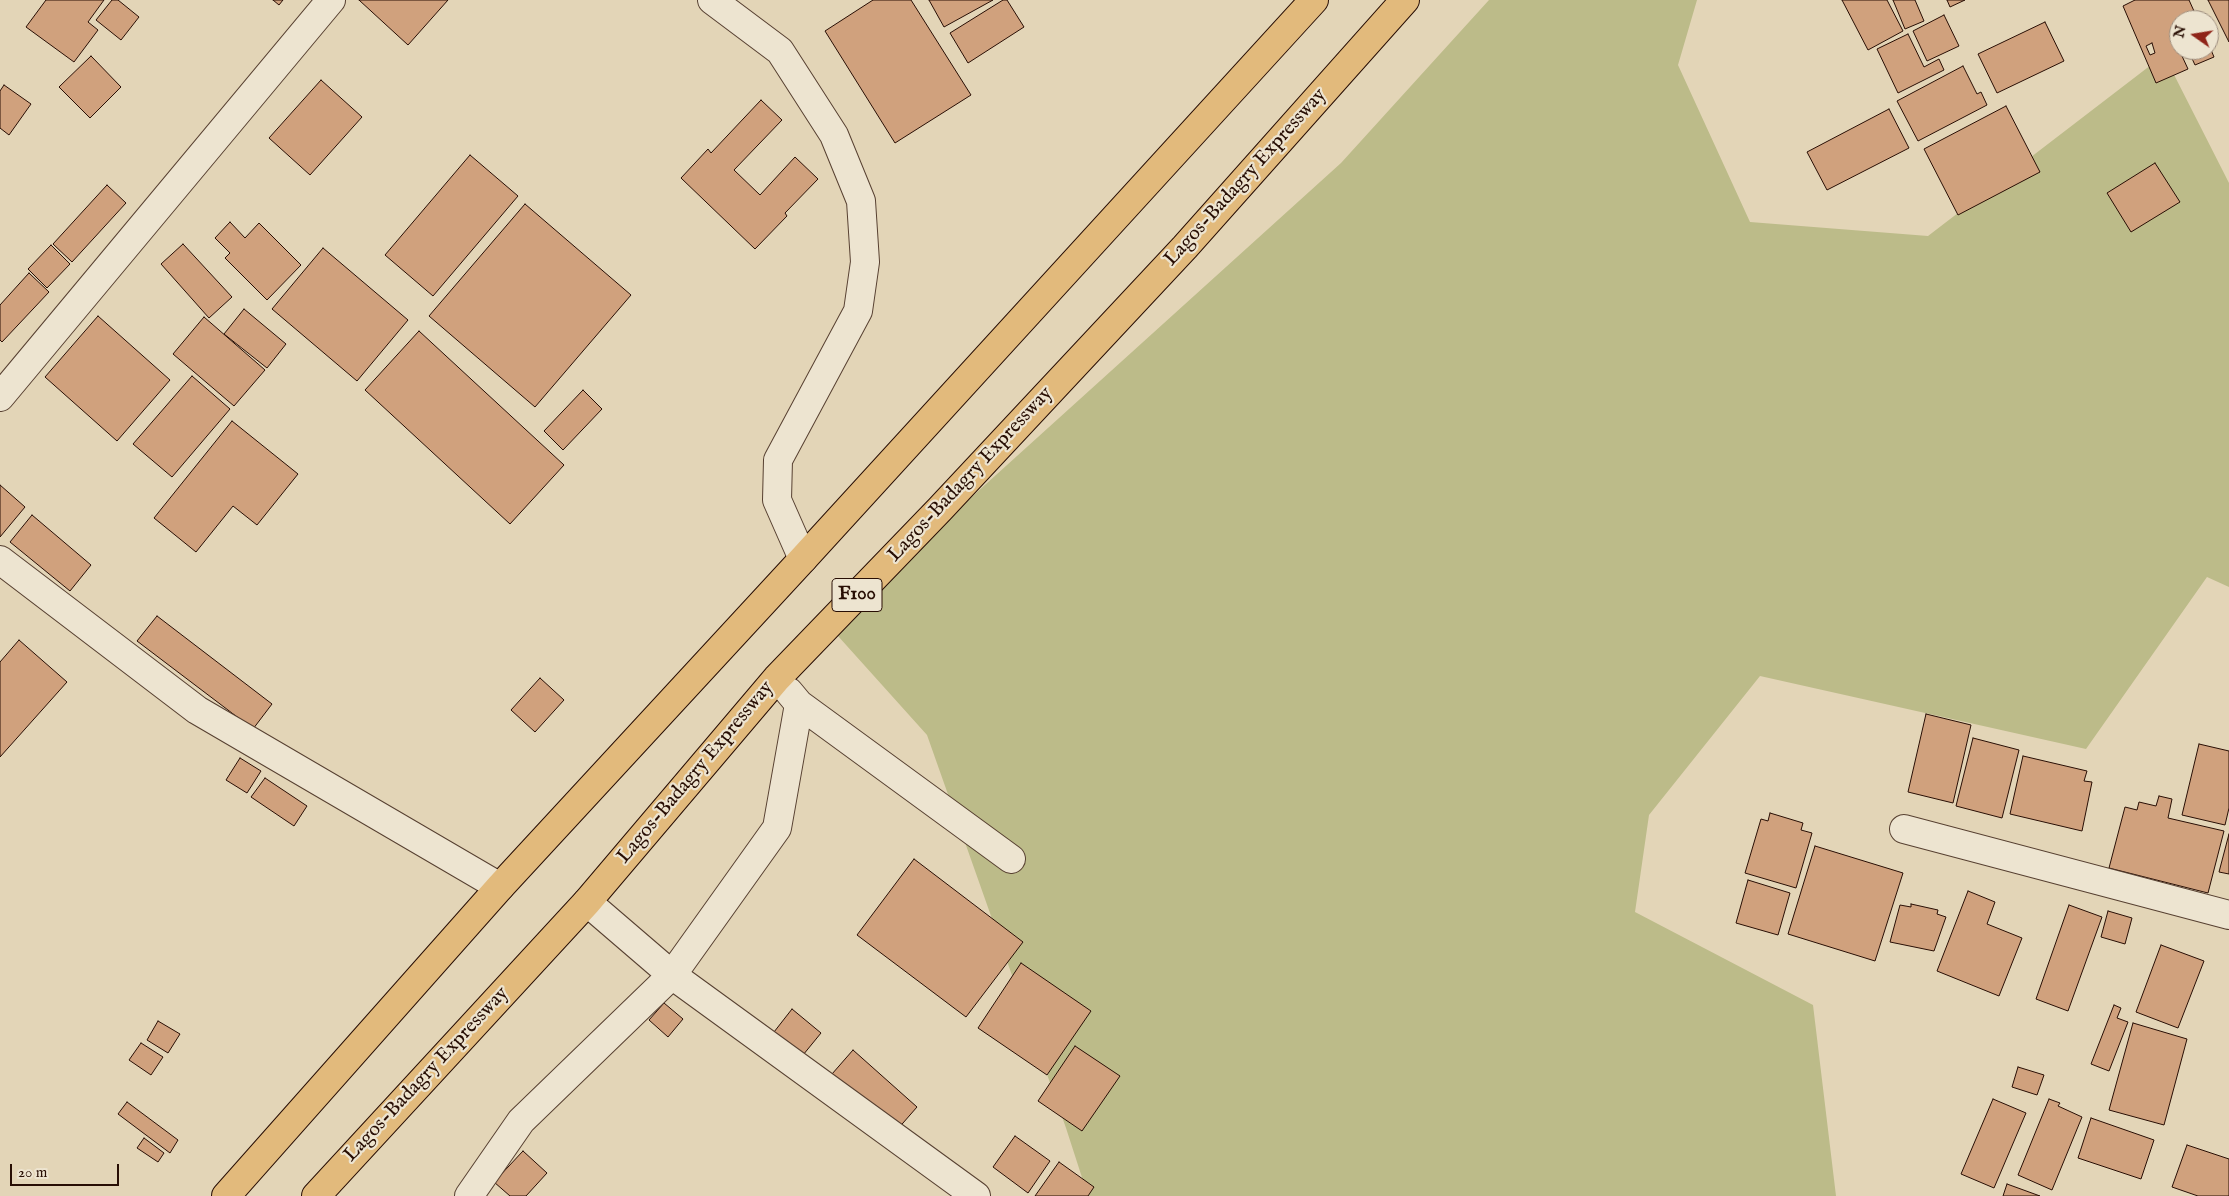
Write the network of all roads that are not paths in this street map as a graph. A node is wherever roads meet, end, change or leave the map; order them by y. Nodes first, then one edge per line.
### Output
1 (331, 0) edge
2 (712, 0) edge
3 (1314, 0) edge
4 (1405, 0) edge
5 (0, 397) edge
6 (803, 559) junction
7 (0, 560) edge
8 (777, 678) junction
9 (799, 704) junction
10 (1904, 828) dead end
11 (1012, 859) dead end
12 (500, 887) junction
13 (587, 902) junction
14 (2229, 915) edge
15 (672, 976) junction
16 (226, 1196) edge
17 (316, 1196) edge
18 (469, 1196) edge
19 (976, 1196) edge

1 - 5 street
2 - 6 street
3 - 6 highway
4 - 8 highway, Lagos-Badagry Expressway / F100
6 - 12 highway
7 - 12 street
8 - 9 street
8 - 13 highway, Lagos-Badagry Expressway / F100
9 - 11 street
9 - 15 street
10 - 14 street
12 - 16 highway
13 - 15 street
13 - 17 highway, Lagos-Badagry Expressway / F100
15 - 18 street
15 - 19 street

